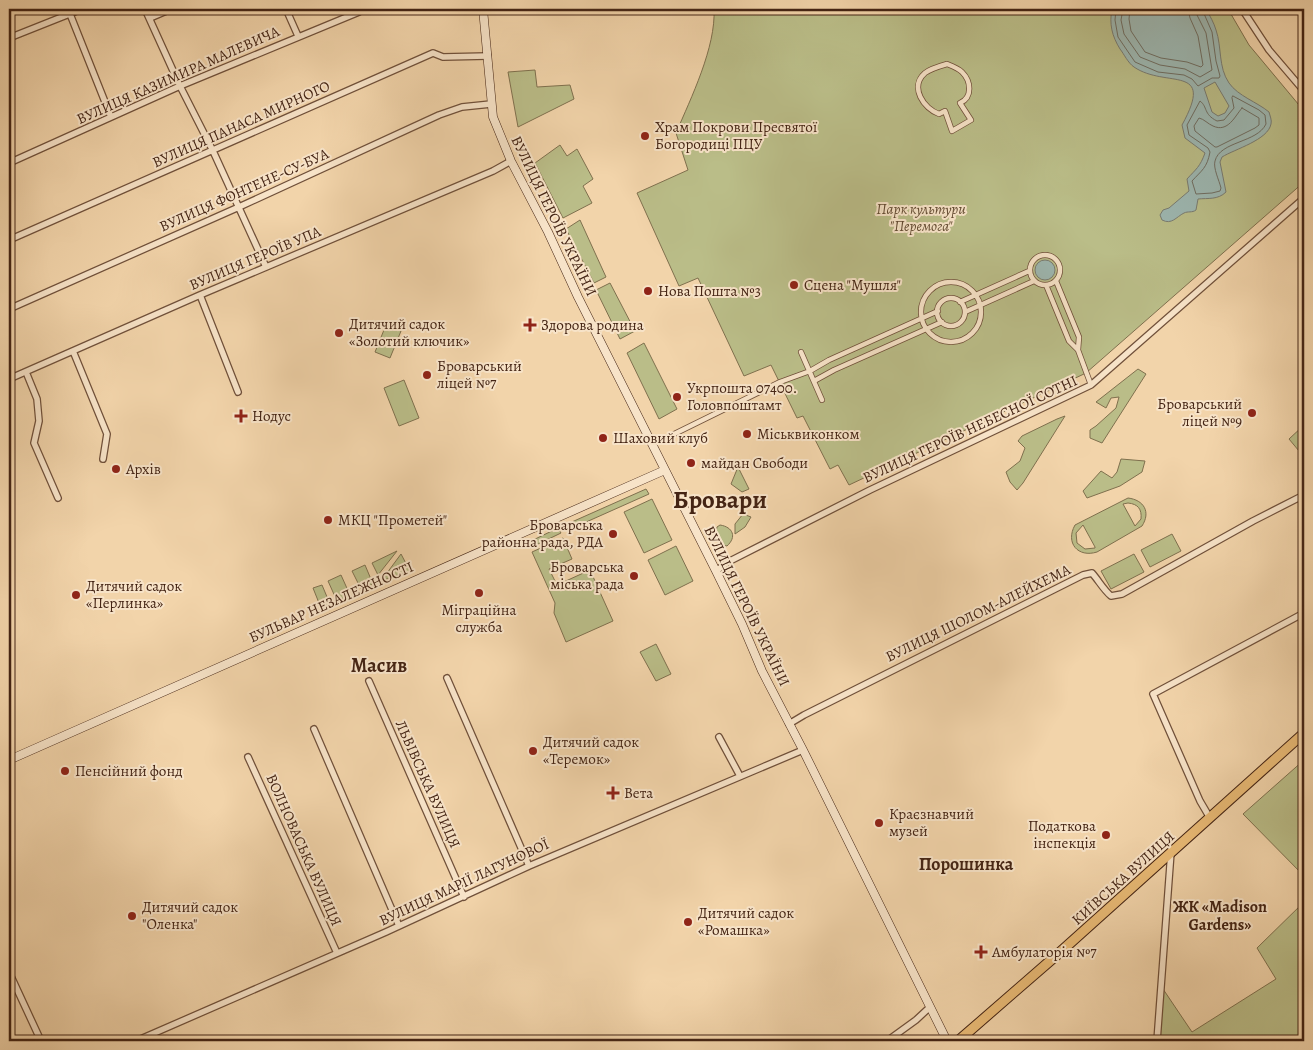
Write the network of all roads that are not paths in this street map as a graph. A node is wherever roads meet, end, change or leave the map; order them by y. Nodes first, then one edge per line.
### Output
1 (82, 9) edge
2 (145, 9) edge
3 (171, 9) edge
4 (286, 9) edge
5 (483, 9) edge
6 (1242, 9) edge
7 (358, 12) dead end
8 (70, 14) junction
9 (150, 18) junction
10 (298, 36) junction
11 (9, 38) edge
12 (488, 56) junction
13 (180, 86) junction
14 (1304, 91) edge
15 (965, 101) joint
16 (491, 104) junction
17 (111, 118) junction
18 (213, 151) junction
19 (511, 162) junction
20 (9, 163) edge
21 (1304, 198) edge
22 (239, 207) junction
23 (9, 240) edge
24 (266, 267) junction
25 (1029, 271) junction
26 (1056, 280) junction
27 (1034, 281) junction
28 (1046, 285) junction
29 (200, 295) junction
30 (976, 295) junction
31 (960, 302) junction
32 (980, 305) junction
33 (9, 309) edge
34 (938, 312) junction
35 (965, 312) junction
36 (922, 319) junction
37 (942, 322) junction
38 (926, 329) junction
39 (1078, 350) junction
40 (73, 351) junction
41 (801, 352) dead end
42 (810, 371) junction
43 (26, 372) junction
44 (9, 379) edge
45 (814, 381) junction
46 (1091, 385) junction
47 (238, 392) dead end
48 (822, 400) dead end
49 (666, 438) dead end
50 (103, 459) dead end
51 (665, 470) junction
52 (1304, 495) edge
53 (58, 498) dead end
54 (716, 571) junction
55 (1304, 613) edge
56 (447, 678) dead end
57 (369, 681) dead end
58 (789, 724) junction
59 (314, 730) dead end
60 (1304, 733) edge
61 (719, 737) dead end
62 (804, 750) junction
63 (248, 757) dead end
64 (9, 760) edge
65 (740, 776) junction
66 (1210, 818) junction
67 (1171, 852) junction
68 (529, 866) junction
69 (464, 897) junction
70 (399, 926) junction
71 (337, 953) junction
72 (9, 972) edge
73 (930, 1007) junction
74 (41, 1041) edge
75 (136, 1041) edge
76 (887, 1041) edge
77 (947, 1041) edge
78 (958, 1041) edge
79 (1157, 1041) edge

1 - 8 street
2 - 9 street
3 - 9 street
4 - 10 street
5 - 12 main road, ВУЛИЦЯ ГЕРОЇВ УКРАЇНИ
6 - 14 street
7 - 10 street, ВУЛИЦЯ КАЗИМИРА МАЛЕВИЧА
8 - 11 street
8 - 17 street
9 - 13 street
10 - 13 street, ВУЛИЦЯ КАЗИМИРА МАЛЕВИЧА
12 - 16 main road, ВУЛИЦЯ ГЕРОЇВ УКРАЇНИ
12 - 18 street, ВУЛИЦЯ ПАНАСА МИРНОГО
13 - 17 street, ВУЛИЦЯ КАЗИМИРА МАЛЕВИЧА
13 - 18 street
15 - 15 street
16 - 19 main road, ВУЛИЦЯ ГЕРОЇВ УКРАЇНИ
16 - 22 street, ВУЛИЦЯ ФОНТЕНЕ-СУ-БУА
17 - 20 street, ВУЛИЦЯ КАЗИМИРА МАЛЕВИЧА
18 - 22 street
18 - 23 street, ВУЛИЦЯ ПАНАСА МИРНОГО
19 - 24 street, ВУЛИЦЯ ГЕРОЇВ УПА
19 - 51 main road, ВУЛИЦЯ ГЕРОЇВ УКРАЇНИ
21 - 46 street, ВУЛИЦЯ ГЕРОЇВ НЕБЕСНОЇ СОТНІ
22 - 24 street
22 - 33 street, ВУЛИЦЯ ФОНТЕНЕ-СУ-БУА
24 - 29 street, ВУЛИЦЯ ГЕРОЇВ УПА
25 - 26 street
25 - 27 street
25 - 30 street
26 - 28 street
26 - 39 street
27 - 28 street
27 - 32 street
28 - 39 street
29 - 40 street, ВУЛИЦЯ ГЕРОЇВ УПА
29 - 47 street
30 - 31 street
30 - 32 street
30 - 36 street
31 - 34 street
31 - 35 street
32 - 35 street
32 - 38 street
34 - 36 street
34 - 37 street
35 - 37 street
36 - 38 street
36 - 42 street
37 - 38 street
38 - 45 street
39 - 46 street
40 - 43 street, ВУЛИЦЯ ГЕРОЇВ УПА
40 - 50 street
41 - 42 street
42 - 45 street
42 - 49 street
43 - 44 street, ВУЛИЦЯ ГЕРОЇВ УПА
43 - 53 street
45 - 48 street
46 - 54 street, ВУЛИЦЯ ГЕРОЇВ НЕБЕСНОЇ СОТНІ
51 - 54 main road, ВУЛИЦЯ ГЕРОЇВ УКРАЇНИ
51 - 64 main road, БУЛЬВАР НЕЗАЛЕЖНОСТІ
52 - 58 street, ВУЛИЦЯ ШОЛОМ-АЛЕЙХЕМА
54 - 58 main road, ВУЛИЦЯ ГЕРОЇВ УКРАЇНИ
55 - 66 street
56 - 68 street
57 - 69 street, ЛЬВІВСЬКА ВУЛИЦЯ
58 - 62 main road, ВУЛИЦЯ ГЕРОЇВ УКРАЇНИ
59 - 70 street
60 - 66 main road, КИЇВСЬКА ВУЛИЦЯ
61 - 65 street
62 - 65 street, ВУЛИЦЯ МАРІЇ ЛАГУНОВОЇ
62 - 73 main road, ВУЛИЦЯ ГЕРОЇВ УКРАЇНИ
63 - 71 street, ВОЛНОВАСЬКА ВУЛИЦЯ
65 - 68 street, ВУЛИЦЯ МАРІЇ ЛАГУНОВОЇ
66 - 67 main road, КИЇВСЬКА ВУЛИЦЯ
67 - 78 main road, КИЇВСЬКА ВУЛИЦЯ
67 - 79 street
68 - 69 street, ВУЛИЦЯ МАРІЇ ЛАГУНОВОЇ
69 - 70 street, ВУЛИЦЯ МАРІЇ ЛАГУНОВОЇ
70 - 71 street, ВУЛИЦЯ МАРІЇ ЛАГУНОВОЇ
71 - 75 street, ВУЛИЦЯ МАРІЇ ЛАГУНОВОЇ
72 - 74 street
73 - 76 street
73 - 77 main road, ВУЛИЦЯ ГЕРОЇВ УКРАЇНИ

